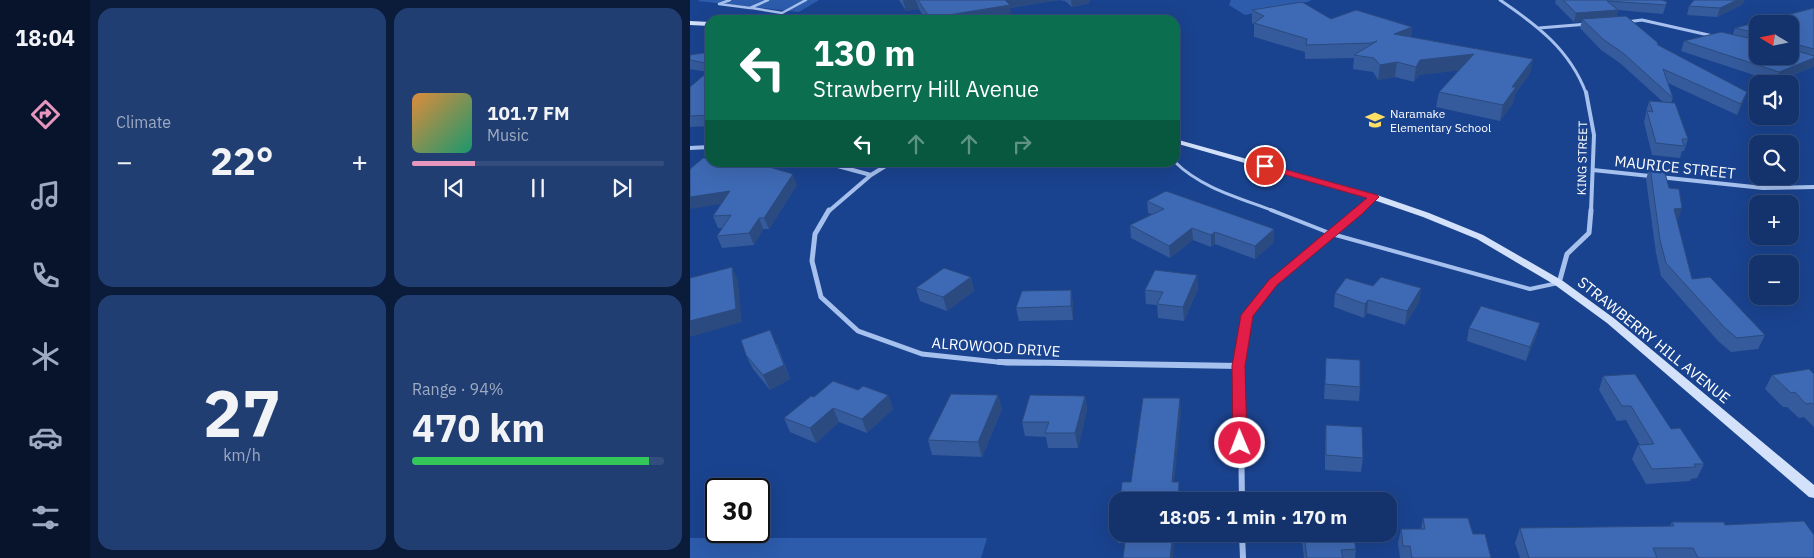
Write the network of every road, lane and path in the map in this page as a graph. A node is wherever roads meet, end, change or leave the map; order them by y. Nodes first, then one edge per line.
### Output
1 (730, 0) edge
2 (768, 0) edge
3 (806, 0) edge
4 (1500, 0) edge
5 (750, 8) junction
6 (1623, 22) edge
7 (690, 23) edge
8 (705, 24) edge
9 (1595, 24) edge
10 (1539, 28) junction
11 (1718, 37) edge
12 (1180, 142) edge
13 (705, 147) edge
14 (690, 148) edge
15 (841, 167) edge
16 (884, 167) edge
17 (1180, 167) edge
18 (1594, 170) junction
19 (871, 175) junction
20 (1814, 187) edge
21 (1374, 197) junction
22 (1332, 234) junction
23 (1559, 283) junction
24 (1239, 366) junction
25 (1242, 492) edge
26 (1814, 493) edge
27 (1242, 542) edge
28 (1243, 558) edge

1 - 5 lane
2 - 5 lane
3 - 5 lane
4 - 10 street, KING STREET
6 - 11 street
7 - 8 main road
9 - 10 street
10 - 18 street, KING STREET
12 - 21 main road, STRAWBERRY HILL AVENUE
13 - 14 street
15 - 19 street
16 - 19 street, ALROWOOD DRIVE
17 - 22 lane
18 - 20 street, MAURICE STREET
18 - 23 street, KING STREET
19 - 24 street, ALROWOOD DRIVE
21 - 22 street
21 - 23 main road, STRAWBERRY HILL AVENUE
22 - 23 lane
22 - 24 street
23 - 26 main road, STRAWBERRY HILL AVENUE
24 - 25 street
27 - 28 street

